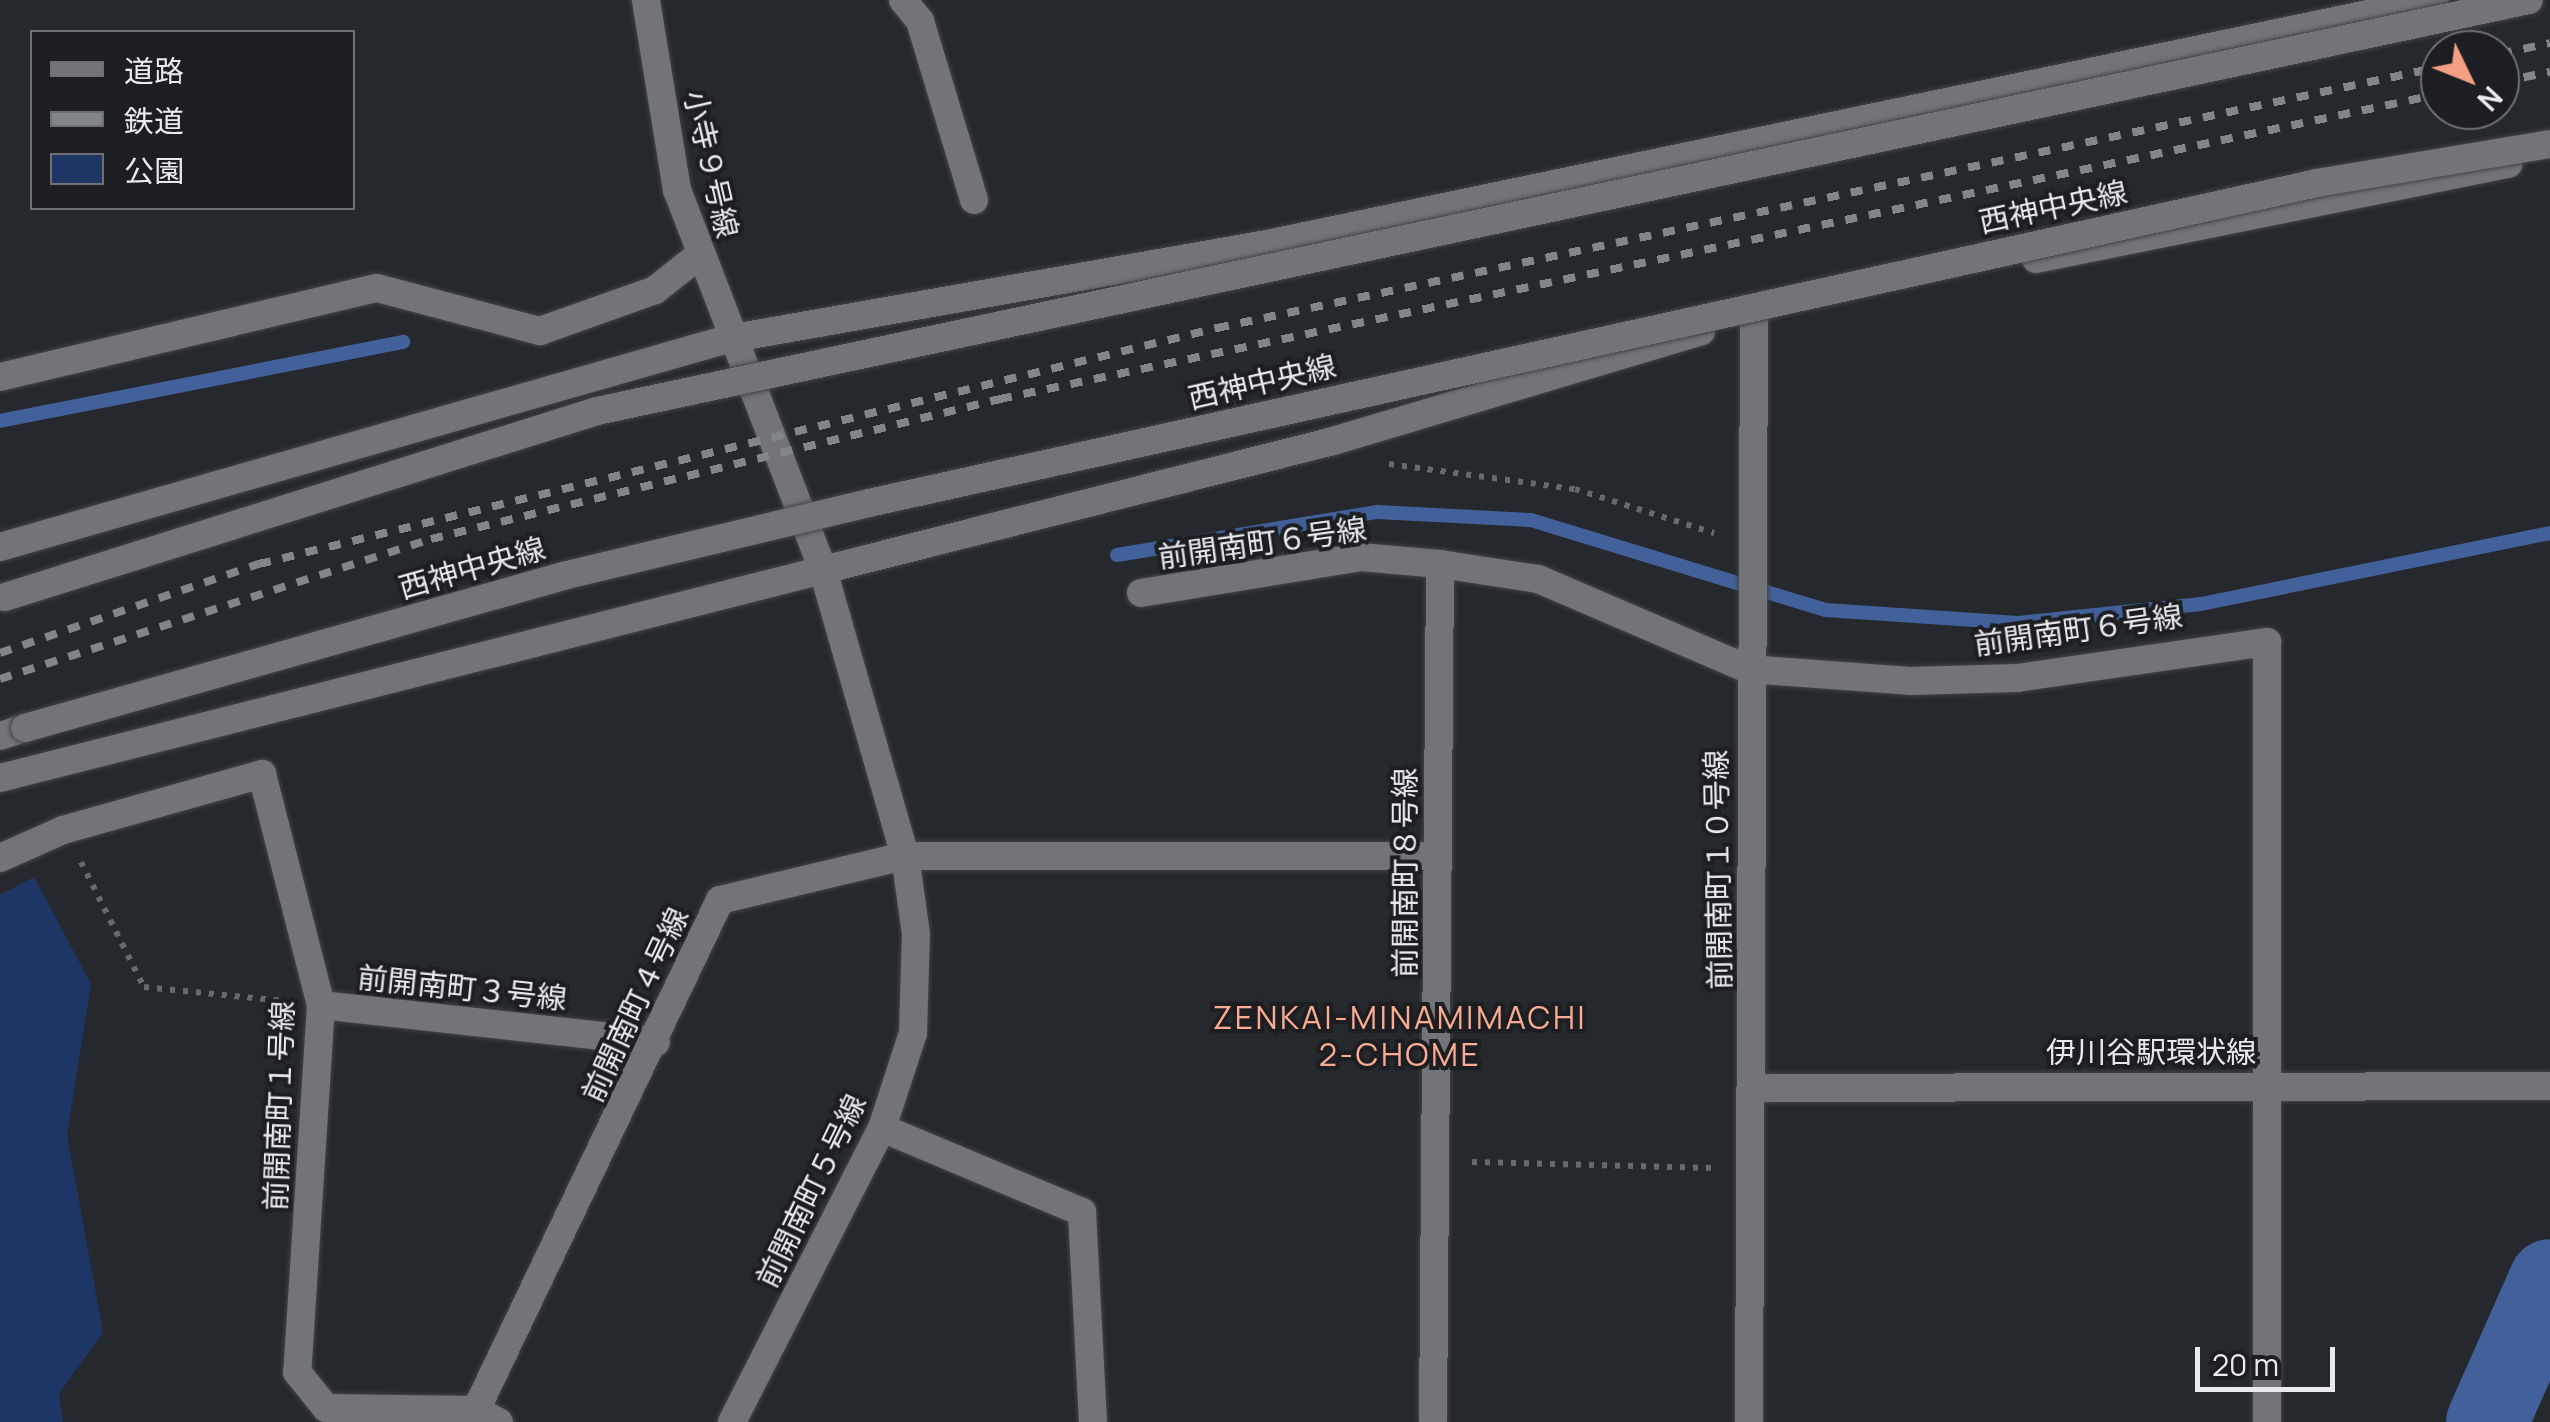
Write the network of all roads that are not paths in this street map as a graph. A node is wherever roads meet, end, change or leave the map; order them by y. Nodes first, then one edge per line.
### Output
1 (646, 0) edge
2 (902, 0) edge
3 (2434, 0) edge
4 (2529, 0) edge
5 (2312, 11) edge
6 (2550, 144) edge
7 (2550, 157) edge
8 (974, 200) dead end
9 (698, 256) junction
10 (1754, 318) junction
11 (728, 339) junction
12 (0, 377) edge
13 (0, 547) edge
14 (1440, 564) junction
15 (823, 570) junction
16 (1141, 593) dead end
17 (2, 598) edge
18 (1748, 656) junction
19 (13, 732) edge
20 (0, 778) edge
21 (904, 856) junction
22 (1438, 856) junction
23 (0, 858) edge
24 (322, 1005) junction
25 (656, 1042) junction
26 (2261, 1083) junction
27 (2543, 1086) edge
28 (1752, 1088) junction
29 (882, 1128) junction
30 (487, 1416) edge
31 (732, 1422) edge
32 (1093, 1422) edge
33 (1433, 1422) edge
34 (1749, 1422) edge
35 (2267, 1422) edge

1 - 9 street, 小寺９号線
2 - 8 street
3 - 5 street
4 - 17 street, bridge
5 - 11 street
6 - 19 street, 西神中央線, bridge
7 - 10 street, 西神中央線
9 - 11 street, 小寺９号線
9 - 12 street
10 - 15 street, 西神中央線
10 - 18 street, 前開南町１０号線
11 - 13 street
11 - 15 street, 小寺９号線
14 - 16 street, 前開南町６号線
14 - 18 street, 前開南町６号線
14 - 22 street, 前開南町８号線
15 - 20 street, 西神中央線
15 - 21 street, 前開南町５号線
18 - 26 street, 前開南町６号線
18 - 28 street, 前開南町１０号線
21 - 22 street, 前開南町４号線
21 - 25 street, 前開南町４号線
21 - 29 street, 前開南町５号線
22 - 33 street, 前開南町８号線
23 - 24 street, 前開南町１号線
24 - 25 street, 前開南町３号線
24 - 30 street, 前開南町１号線
25 - 30 street, 前開南町４号線
26 - 27 street, 伊川谷駅環状線
26 - 28 street, 伊川谷駅環状線
26 - 35 street, 前開南町６号線
28 - 34 street, 前開南町１０号線
29 - 31 street, 前開南町５号線
29 - 32 street

